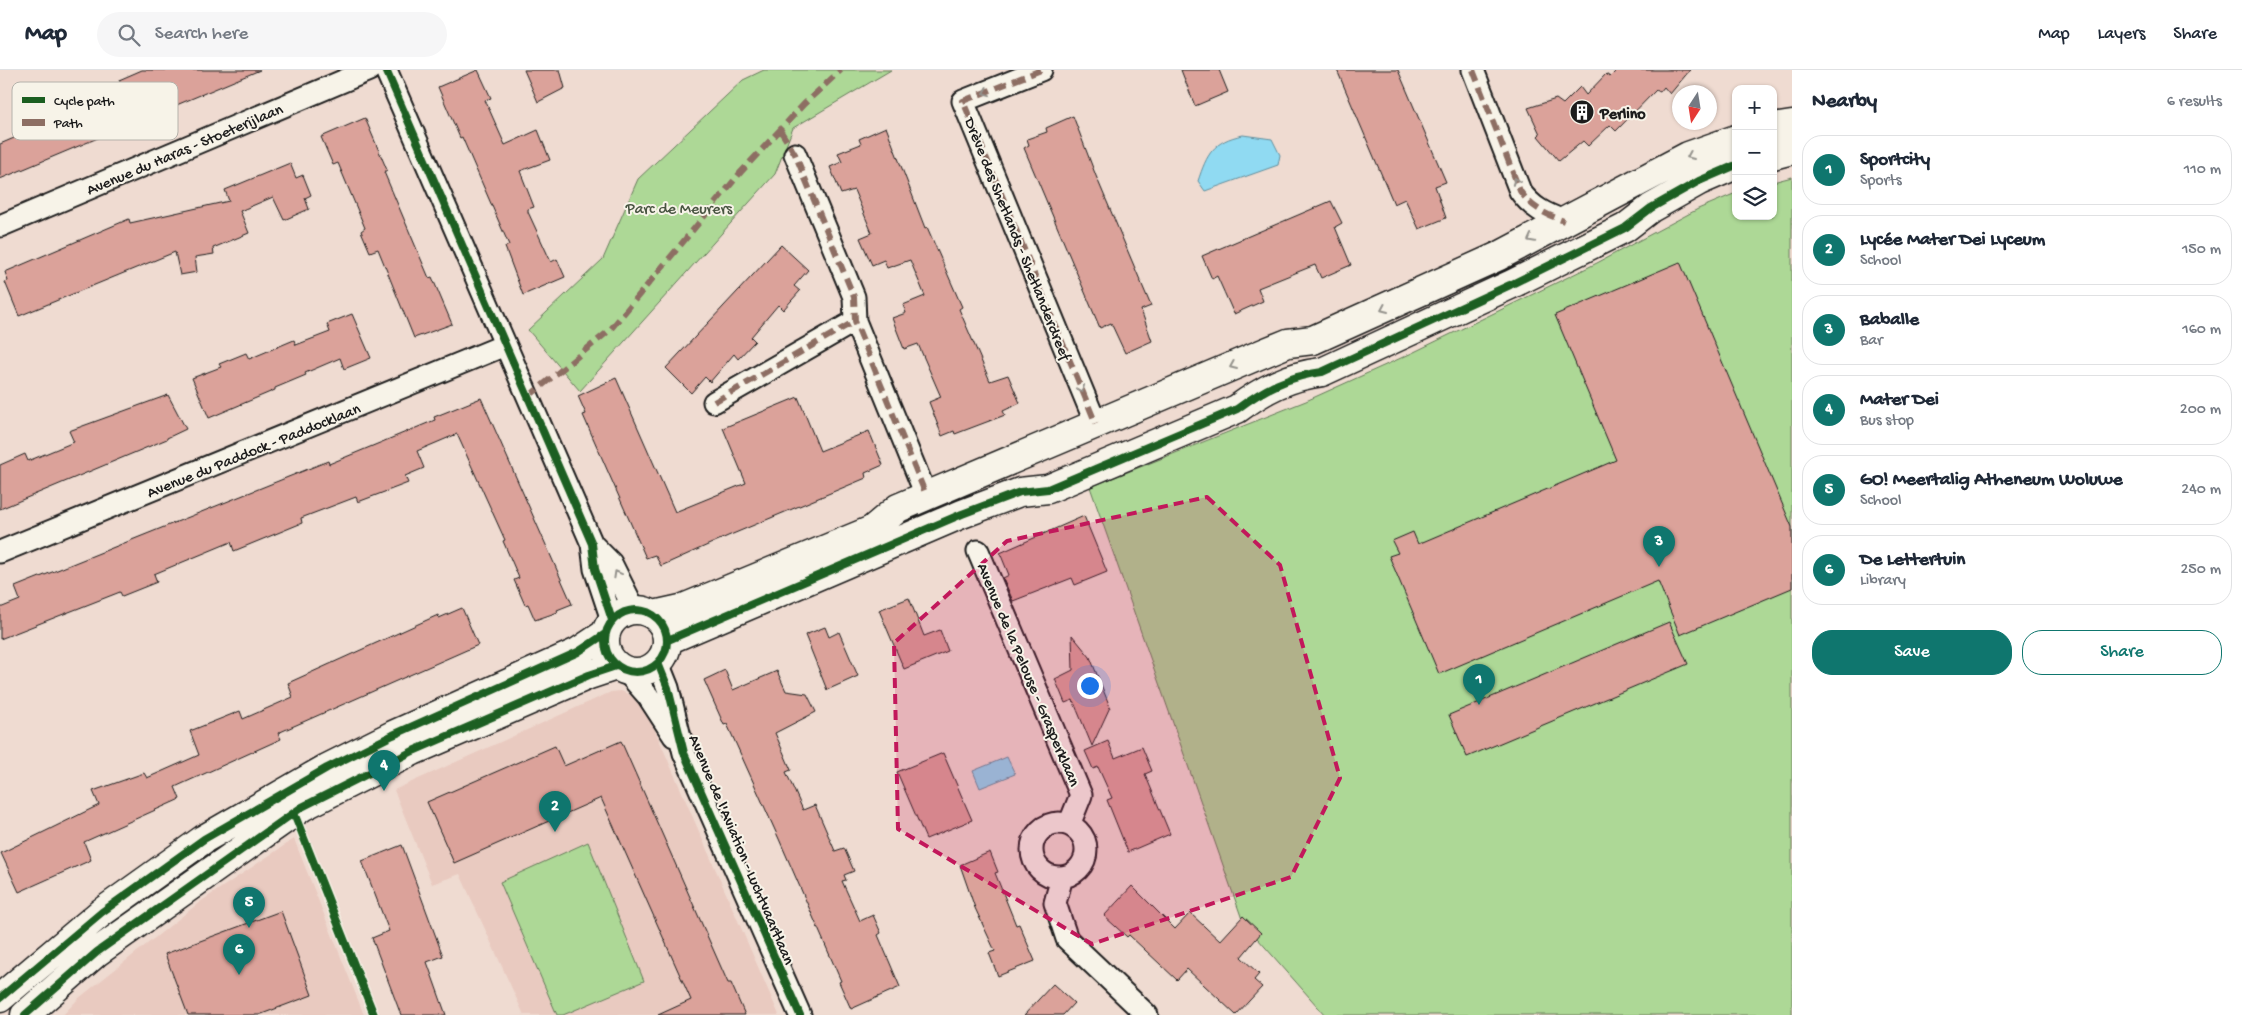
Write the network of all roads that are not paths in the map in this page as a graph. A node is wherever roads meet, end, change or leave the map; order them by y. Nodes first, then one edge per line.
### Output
1 (369, 70) edge
2 (386, 70) edge
3 (1041, 70) edge
4 (1473, 70) edge
5 (1792, 124) edge
6 (1777, 127) edge
7 (1732, 140) edge
8 (1792, 150) edge
9 (795, 154) dead end
10 (1777, 154) edge
11 (1732, 167) edge
12 (1564, 221) junction
13 (0, 226) edge
14 (854, 321) junction
15 (505, 345) junction
16 (714, 402) dead end
17 (1096, 424) junction
18 (926, 495) junction
19 (978, 551) dead end
20 (0, 552) edge
21 (626, 620) junction
22 (663, 652) junction
23 (621, 668) junction
24 (684, 753) junction
25 (1070, 825) junction
26 (1062, 877) junction
27 (0, 998) edge
28 (26, 1015) edge
29 (800, 1015) edge
30 (1147, 1015) edge

1 - 13 street, Avenue du Haras - Stoeterijlaan
2 - 15 street
3 -> 17 street, Drève des Shetlands - Shetlanderdreef
12 -> 4 street
5 - 6 street
7 -> 12 street
8 - 10 street
9 - 14 street
11 - 22 street
12 -> 17 street
14 - 16 street
14 - 18 street
15 - 20 street, Avenue du Paddock - Paddocklaan
15 - 21 street
17 - 18 street
18 - 21 street
19 - 25 street, Avenue de la Pelouse - Grasperklaan
21 - 22 street
21 - 23 street
21 - 27 street
22 - 23 street
22 - 24 street, Avenue de l'Aviation - Luchtvaartlaan
23 - 24 street, Avenue de l'Aviation - Luchtvaartlaan
23 - 28 street
24 - 29 street, Avenue de l'Aviation - Luchtvaartlaan
25 - 26 street
25 - 26 street
26 - 30 street

